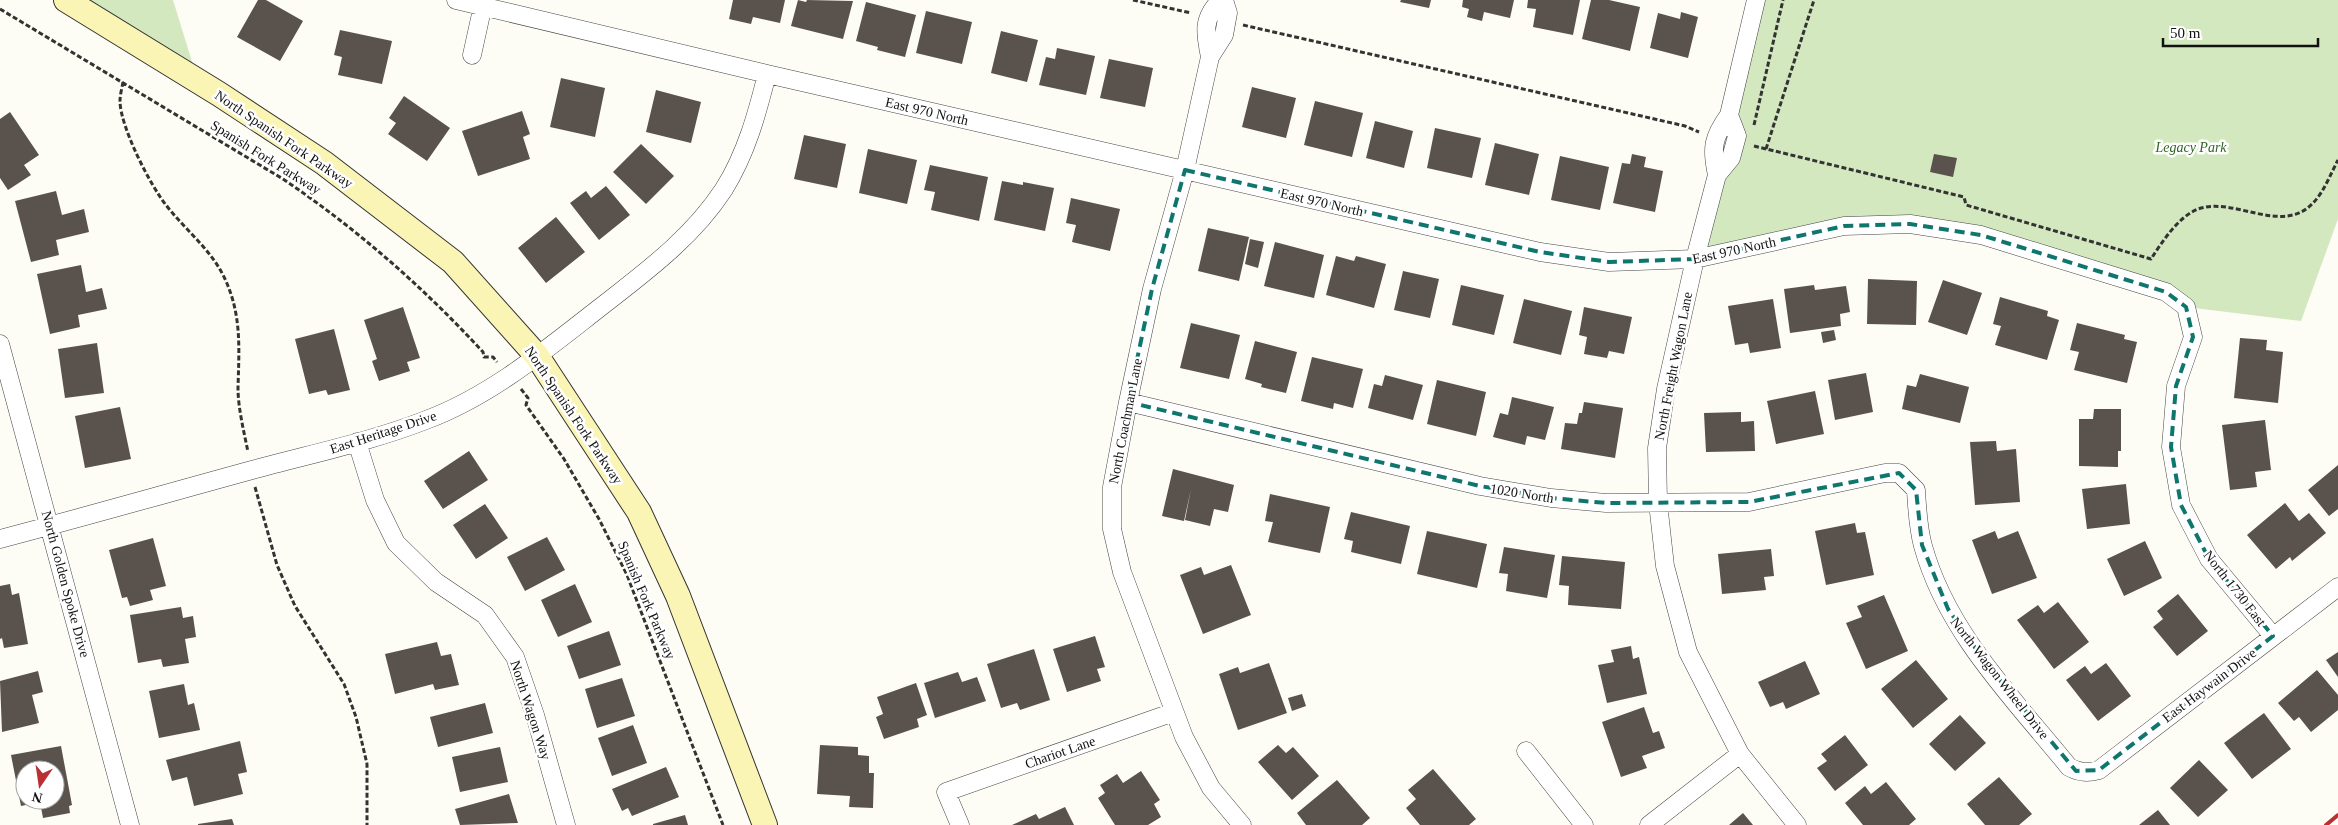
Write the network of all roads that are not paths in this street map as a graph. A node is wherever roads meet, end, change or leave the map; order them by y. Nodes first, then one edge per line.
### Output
1 (66, 0) edge
2 (456, 0) edge
3 (1222, 0) edge
4 (1756, 0) edge
5 (483, 6) junction
6 (472, 55) dead end
7 (767, 74) junction
8 (1185, 170) junction
9 (1695, 260) junction
10 (2186, 307) joint
11 (0, 344) edge
12 (537, 356) junction
13 (1128, 402) junction
14 (357, 442) junction
15 (1916, 490) joint
16 (1658, 503) junction
17 (50, 526) junction
18 (0, 539) edge
19 (2338, 587) edge
20 (2273, 636) junction
21 (1174, 712) junction
22 (1526, 751) dead end
23 (1740, 754) junction
24 (2076, 771) joint
25 (130, 825) edge
26 (566, 825) edge
27 (765, 825) edge
28 (960, 825) edge
29 (1242, 825) edge
30 (1584, 825) edge
31 (1649, 825) edge
32 (1797, 825) edge

1 - 12 street, North Spanish Fork Parkway
2 - 5 street, East 970 North
3 - 8 street, North Coachman Lane
4 - 9 street, North Freight Wagon Lane
5 - 6 street
5 - 7 street, East 970 North
7 - 8 street, East 970 North
7 - 12 street, East Heritage Drive
8 - 9 street, East 970 North
8 - 13 street, North Coachman Lane
9 - 10 street, East 970 North
9 - 16 street, North Freight Wagon Lane
10 - 20 street, North 1730 East
11 - 17 street, North Golden Spoke Drive
12 - 14 street, East Heritage Drive
12 - 27 street, North Spanish Fork Parkway
13 - 16 street, 1020 North
13 - 21 street, North Coachman Lane
14 - 17 street, East Heritage Drive
14 - 26 street, North Wagon Way
15 - 16 street, 1020 North
15 - 24 street, North Wagon Wheel Drive
16 - 23 street, North Freight Wagon Lane
17 - 18 street, East Heritage Drive
17 - 25 street, North Golden Spoke Drive
19 - 20 street, East Haywain Drive
20 - 24 street, East Haywain Drive
21 - 28 street, Chariot Lane
21 - 29 street, North Coachman Lane
22 - 30 street
23 - 31 street
23 - 32 street, North Freight Wagon Lane

